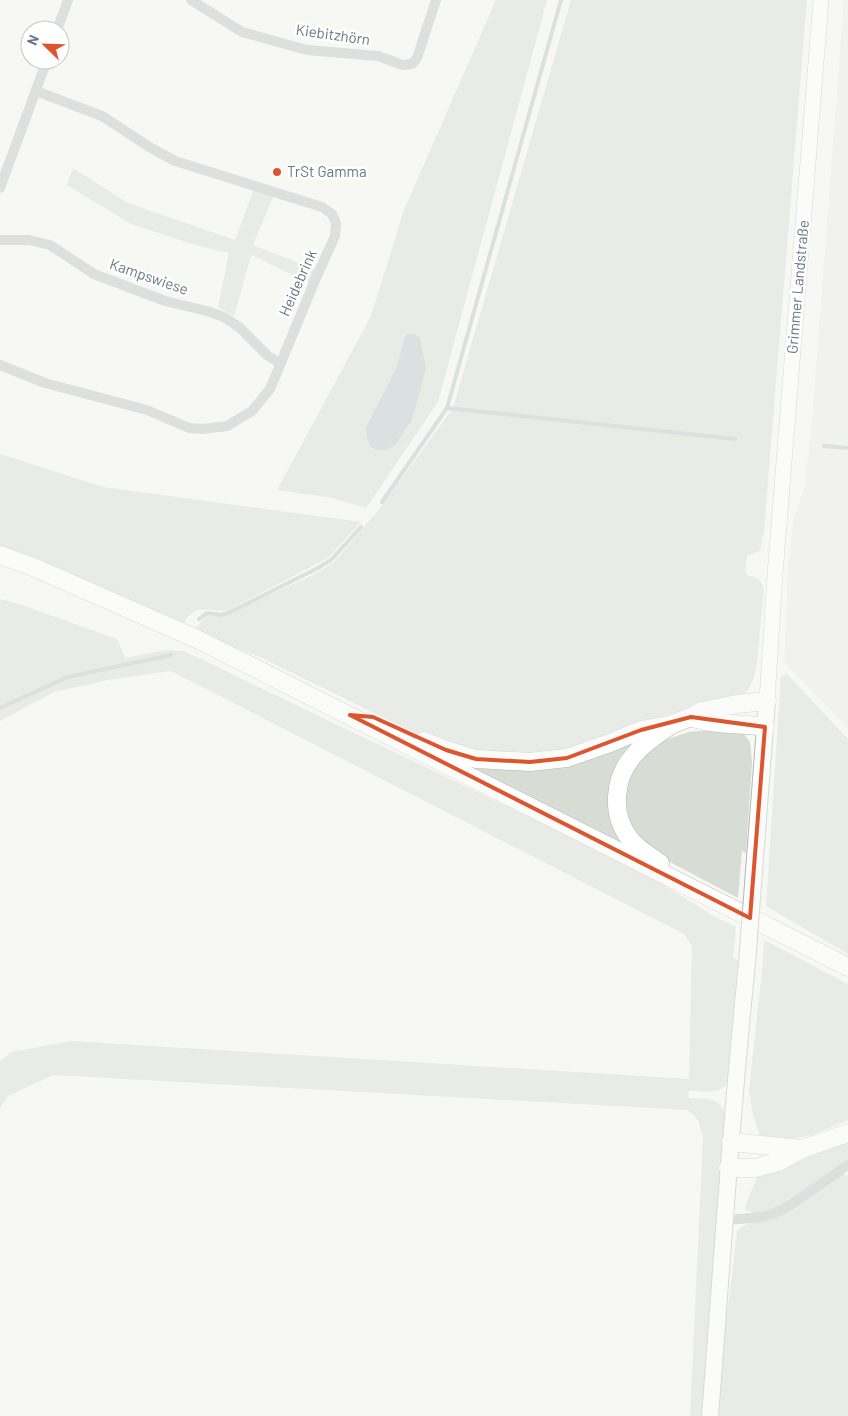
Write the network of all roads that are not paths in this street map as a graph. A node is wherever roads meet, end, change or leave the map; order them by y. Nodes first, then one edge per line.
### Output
1 (68, 0) edge
2 (191, 0) edge
3 (436, 0) edge
4 (821, 0) edge
5 (61, 20) edge
6 (43, 70) edge
7 (36, 91) junction
8 (0, 188) edge
9 (0, 240) edge
10 (280, 363) junction
11 (0, 365) edge
12 (0, 555) edge
13 (767, 701) junction
14 (350, 715) junction
15 (691, 717) junction
16 (670, 725) junction
17 (765, 727) junction
18 (714, 901) junction
19 (807, 946) junction
20 (848, 967) edge
21 (848, 974) edge
22 (848, 1133) edge
23 (731, 1142) junction
24 (802, 1149) junction
25 (848, 1165) edge
26 (728, 1168) junction
27 (726, 1220) junction
28 (710, 1415) edge

1 - 5 street
2 - 3 street, Kiebitzhörn
4 - 13 main road, Grimmer Landstraße
6 - 7 street
7 - 8 street
7 - 10 street, Heidebrink
9 - 10 street, Kampswiese
10 - 11 street, Heidebrink
12 - 14 highway
13 - 15 highway
13 - 17 main road
14 - 16 highway
14 - 18 highway
15 - 16 highway
15 - 17 highway
16 - 18 highway
17 - 23 main road, bridge
18 - 19 highway
19 - 20 highway
19 - 21 highway
22 - 24 highway
23 - 24 highway
23 - 26 main road
24 - 26 highway
25 - 27 street
26 - 27 main road
27 - 28 main road

